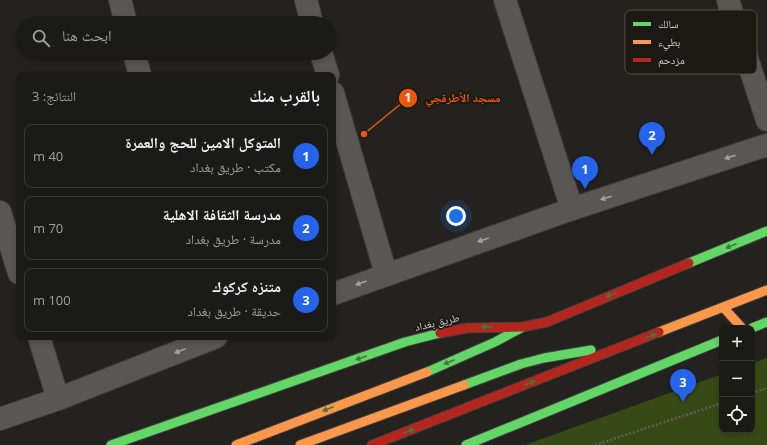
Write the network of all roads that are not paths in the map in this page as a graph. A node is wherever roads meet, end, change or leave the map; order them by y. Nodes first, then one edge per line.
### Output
1 (120, 0) edge
2 (306, 0) edge
3 (505, 0) edge
4 (728, 0) edge
5 (731, 10) edge
6 (124, 16) edge
7 (310, 16) edge
8 (136, 60) edge
9 (323, 60) edge
10 (139, 72) edge
11 (327, 72) edge
12 (752, 74) edge
13 (336, 103) edge
14 (767, 120) edge
15 (767, 145) edge
16 (572, 209) junction
17 (0, 212) edge
18 (767, 231) edge
19 (16, 263) edge
20 (386, 274) junction
21 (767, 290) edge
22 (336, 293) edge
23 (723, 307) junction
24 (767, 322) edge
25 (739, 325) edge
26 (522, 327) junction
27 (755, 327) edge
28 (40, 340) edge
29 (207, 340) edge
30 (719, 341) edge
31 (615, 350) junction
32 (58, 399) junction
33 (0, 419) edge
34 (111, 445) edge
35 (236, 445) edge
36 (300, 445) edge
37 (372, 445) edge
38 (466, 445) edge

1 - 6 street
2 - 7 street
3 - 16 street
4 - 5 street
8 - 10 street
9 - 11 street
12 - 14 street
13 - 20 street
15 -> 16 street
16 -> 20 street
17 - 19 street
18 -> 26 main road, طريق بغداد
20 -> 22 street
21 - 23 main road
23 - 25 main road
31 -> 23 main road
24 - 27 main road
26 -> 34 main road, طريق بغداد
26 -> 35 main road
28 - 32 street
29 -> 32 street
30 - 38 main road
31 - 36 main road
37 -> 31 main road
32 - 33 street

